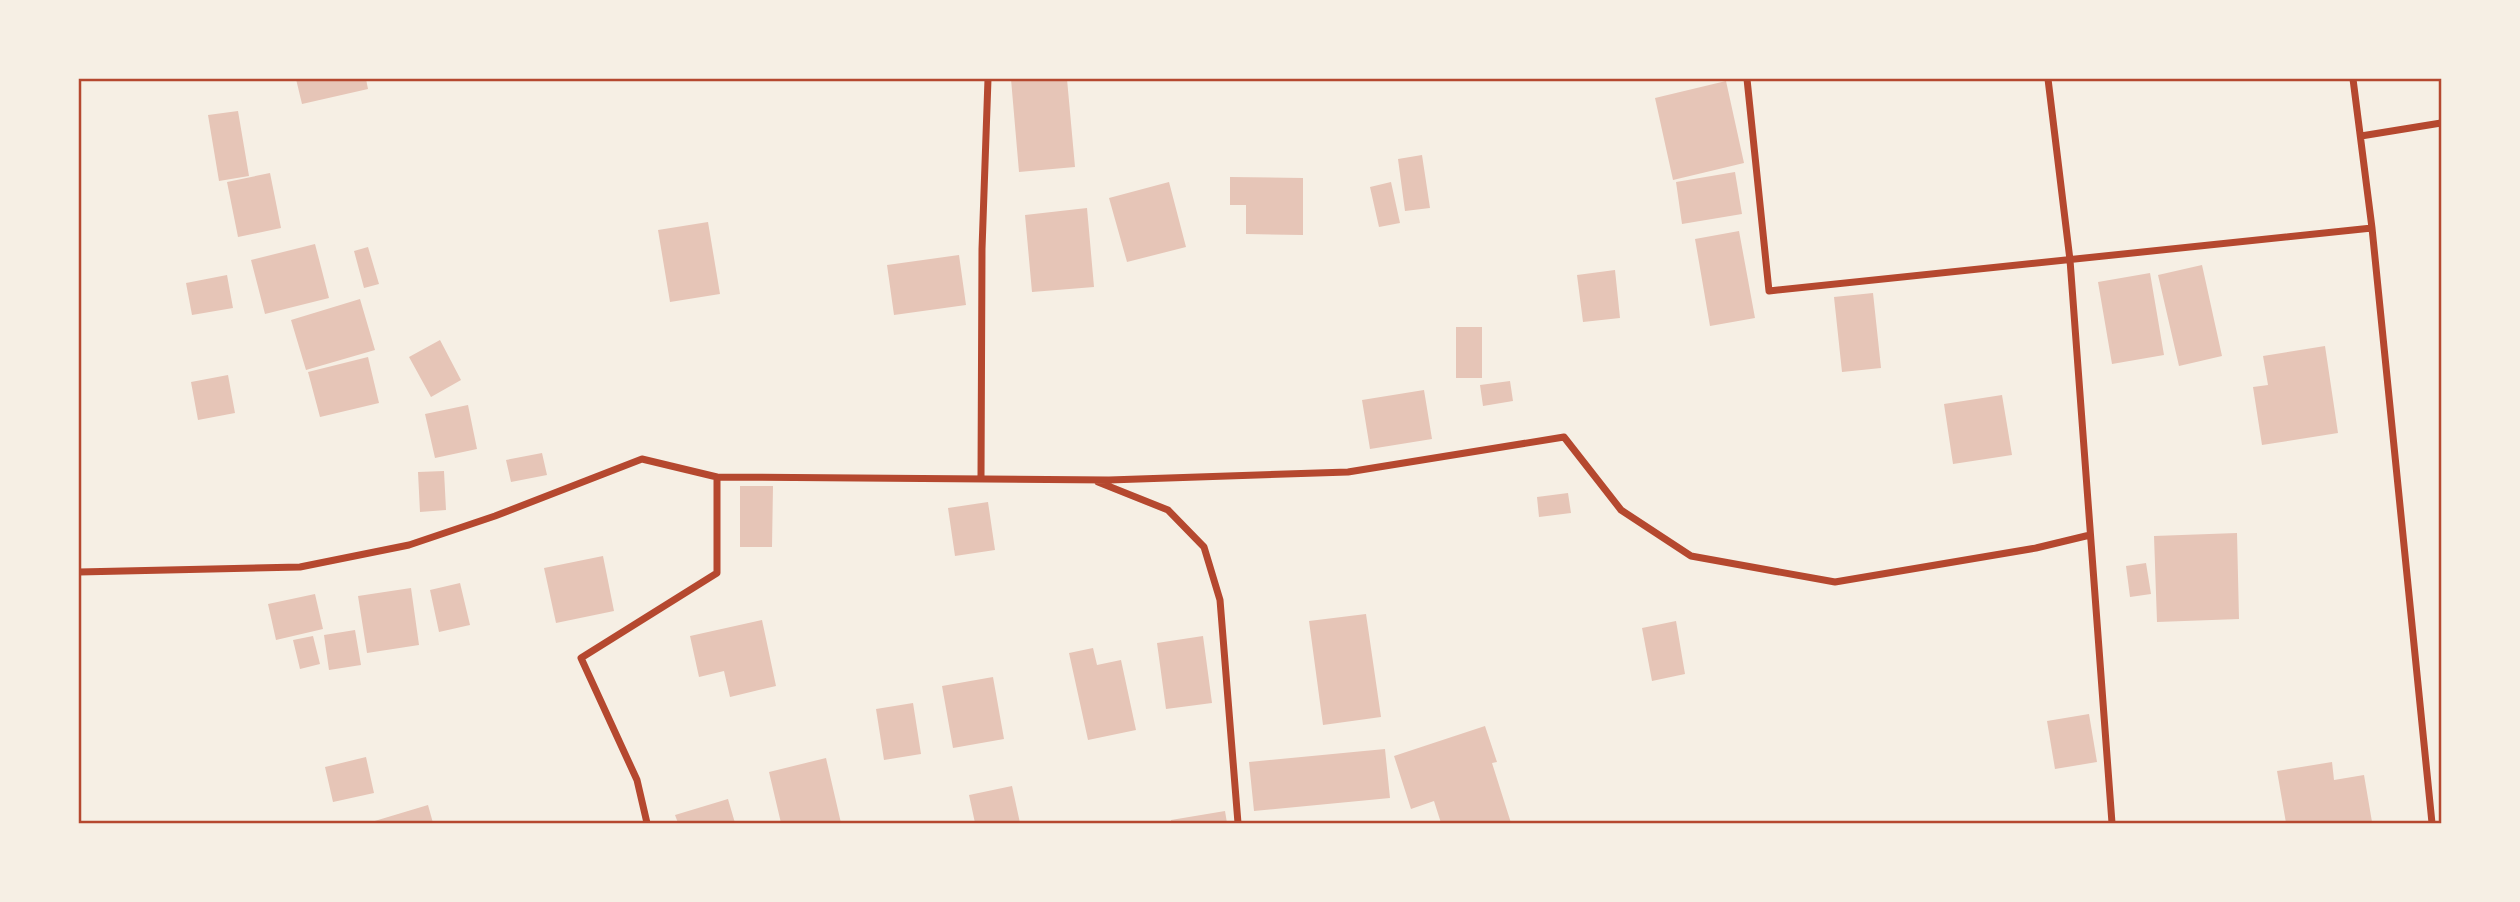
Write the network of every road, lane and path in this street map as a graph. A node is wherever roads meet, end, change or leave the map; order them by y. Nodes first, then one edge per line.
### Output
1 (988, 79) edge
2 (1747, 79) edge
3 (2048, 79) edge
4 (2353, 79) edge
5 (2441, 123) edge
6 (2361, 136) junction
7 (2372, 228) junction
8 (2070, 260) junction
9 (717, 477) junction
10 (981, 478) junction
11 (1094, 480) junction
12 (2090, 535) junction
13 (79, 572) edge
14 (647, 823) edge
15 (1238, 823) edge
16 (2112, 823) edge
17 (2432, 823) edge

1 - 10 street
2 - 8 street
3 - 8 street
4 - 6 street
5 - 6 street
6 - 7 street
7 - 8 street
7 - 17 street
8 - 12 street
9 - 10 street
9 - 13 street
9 - 14 street
10 - 11 street
11 - 12 street
11 - 15 street
12 - 16 street

